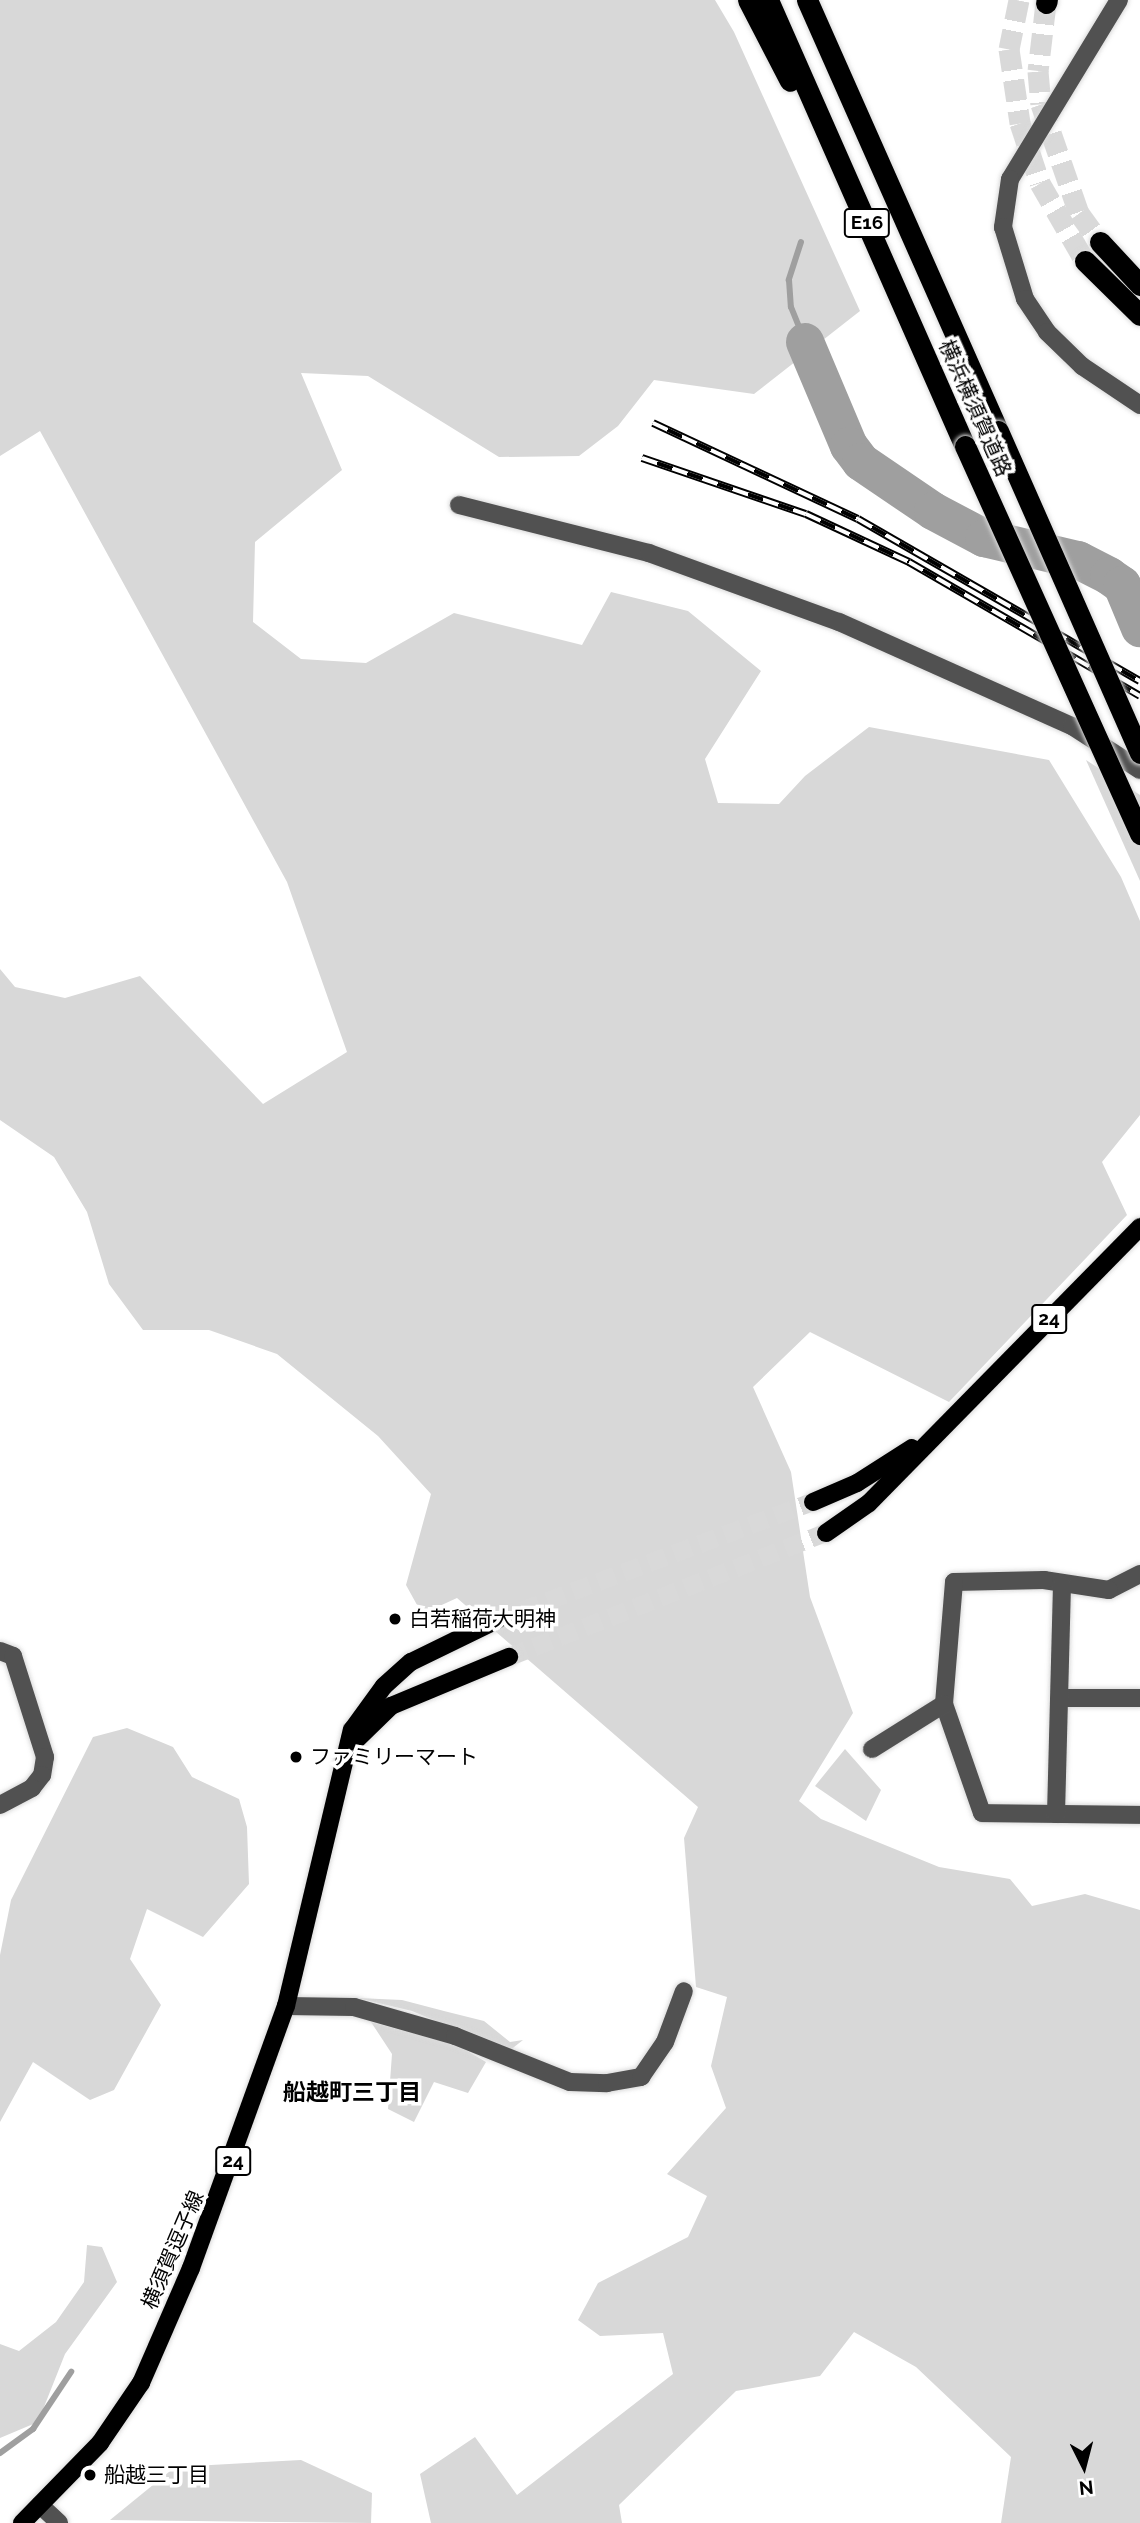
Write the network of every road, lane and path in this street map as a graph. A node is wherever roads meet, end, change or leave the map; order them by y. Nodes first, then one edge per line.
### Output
1 (748, 0) edge
2 (768, 0) edge
3 (807, 0) edge
4 (820, 0) edge
5 (1119, 0) edge
6 (1100, 242) tunnel mouth
7 (880, 253) junction
8 (1085, 261) tunnel mouth
9 (1140, 285) edge
10 (1140, 316) edge
11 (1140, 405) edge
12 (998, 431) junction
13 (459, 505) dead end
14 (1140, 753) edge
15 (1140, 770) edge
16 (1140, 834) edge
17 (1140, 1227) edge
18 (960, 1413) junction
19 (813, 1502) tunnel mouth
20 (826, 1532) tunnel mouth
21 (1140, 1574) edge
22 (1062, 1586) junction
23 (497, 1620) tunnel mouth
24 (0, 1651) edge
25 (509, 1657) tunnel mouth
26 (1060, 1698) junction
27 (1140, 1698) edge
28 (944, 1704) junction
29 (872, 1749) dead end
30 (345, 1752) junction
31 (0, 1805) edge
32 (1056, 1814) junction
33 (1140, 1815) edge
34 (684, 1990) dead end
35 (286, 2006) junction
36 (40, 2505) junction
37 (22, 2523) edge
38 (59, 2523) edge

1 - 7 highway
2 - 7 highway, 横浜横須賀道路 / E16
3 - 12 highway, 横浜横須賀道路 / E16
4 - 12 highway
5 - 11 street
6 - 9 highway
7 - 16 highway, 横浜横須賀道路 / E16, bridge
8 - 10 highway
12 - 14 highway, 横浜横須賀道路 / E16, bridge
13 - 15 street
17 - 18 main road, 24
18 - 19 main road, 24
18 - 20 main road, 24
21 - 22 street
22 - 26 street
22 - 28 street
23 - 30 main road, 横須賀逗子線 / 24
24 - 31 street
25 - 30 main road
26 - 27 street
26 - 32 street
28 - 29 street
28 - 32 street
30 - 35 main road, 横須賀逗子線 / 24
32 - 33 street
34 - 35 street
35 - 36 main road, 横須賀逗子線 / 24
36 - 37 main road, 横須賀逗子線 / 24
36 - 38 street

